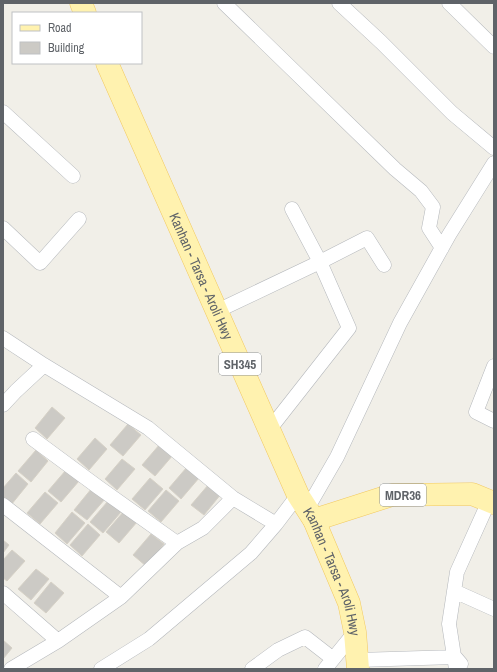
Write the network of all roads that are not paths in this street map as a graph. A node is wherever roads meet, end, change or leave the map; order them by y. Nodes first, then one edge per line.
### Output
1 (224, 3) edge
2 (339, 3) edge
3 (449, 3) edge
4 (494, 47) edge
5 (107, 64) edge
6 (3, 112) edge
7 (494, 148) edge
8 (494, 163) edge
9 (73, 176) dead end
10 (292, 209) dead end
11 (79, 219) dead end
12 (3, 228) edge
13 (442, 248) junction
14 (320, 262) junction
15 (384, 265) dead end
16 (217, 311) junction
17 (3, 338) edge
18 (44, 365) junction
19 (494, 366) edge
20 (3, 405) edge
21 (494, 421) edge
22 (269, 430) junction
23 (33, 439) dead end
24 (233, 498) junction
25 (492, 502) edge
26 (3, 505) edge
27 (306, 508) junction
28 (276, 524) junction
29 (177, 543) junction
30 (454, 591) junction
31 (3, 593) edge
32 (121, 597) junction
33 (494, 609) edge
34 (355, 632) junction
35 (58, 642) junction
36 (456, 663) edge
37 (358, 665) edge
38 (326, 666) edge
39 (11, 669) edge
40 (100, 669) edge
41 (252, 669) edge
42 (466, 669) edge

1 - 13 street
2 - 7 street
3 - 4 street
5 - 16 main road, Kanhan - Tarsa - Aroli Hwy / SH345
6 - 9 street
8 - 13 street
10 - 14 street
11 - 12 street
13 - 27 street
14 - 15 street
14 - 16 street
14 - 22 street
16 - 22 main road, Kanhan - Tarsa - Aroli Hwy / SH345
17 - 18 street
18 - 20 street
18 - 24 street
19 - 21 street
22 - 27 main road, Kanhan - Tarsa - Aroli Hwy / SH345
23 - 29 street
24 - 28 street
24 - 29 street
25 - 27 main road, MDR36
25 - 30 street
26 - 32 street
27 - 28 street
27 - 34 main road, Kanhan - Tarsa - Aroli Hwy / SH345
28 - 40 street
29 - 32 street
30 - 33 street
30 - 36 street
31 - 35 street
32 - 35 street
34 - 37 main road, Kanhan - Tarsa - Aroli Hwy / SH345
34 - 38 street
35 - 39 street
36 - 37 street
36 - 42 street
38 - 41 street

